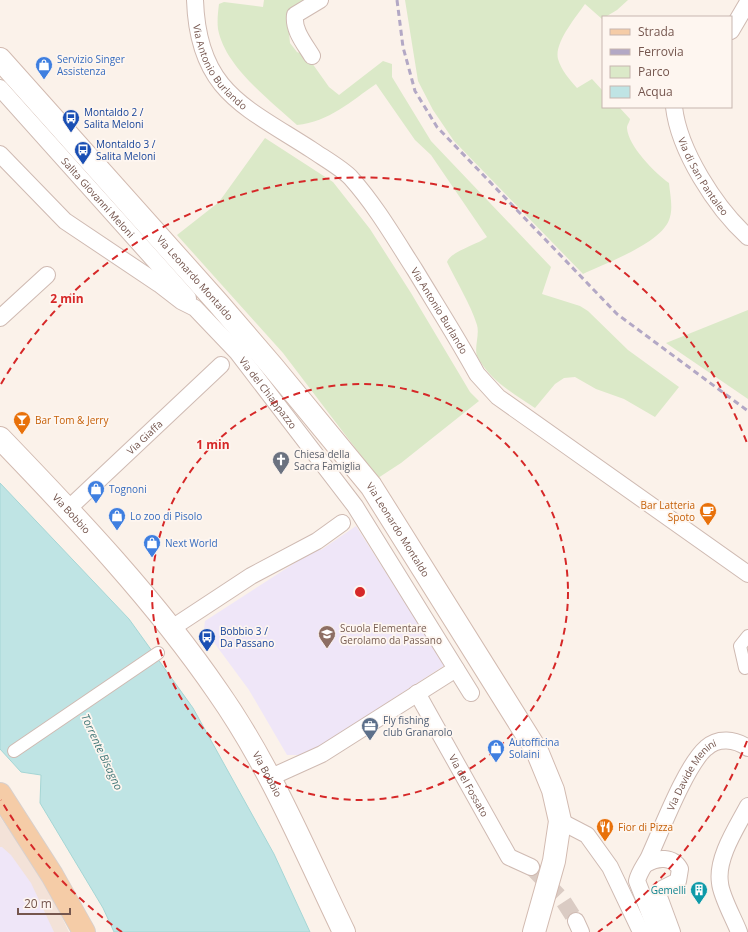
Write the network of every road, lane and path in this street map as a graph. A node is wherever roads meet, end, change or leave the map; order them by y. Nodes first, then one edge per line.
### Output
1 (195, 0) edge
2 (320, 0) edge
3 (746, 0) edge
4 (748, 2) edge
5 (732, 29) edge
6 (312, 56) dead end
7 (0, 59) edge
8 (0, 88) edge
9 (674, 108) edge
10 (0, 154) edge
11 (748, 237) edge
12 (47, 275) dead end
13 (196, 308) junction
14 (0, 318) edge
15 (221, 365) dead end
16 (0, 438) edge
17 (68, 509) junction
18 (342, 523) dead end
19 (748, 574) edge
20 (172, 628) junction
21 (748, 636) edge
22 (158, 653) dead end
23 (745, 668) dead end
24 (456, 669) junction
25 (417, 693) junction
26 (471, 693) dead end
27 (748, 748) edge
28 (14, 751) dead end
29 (269, 778) junction
30 (0, 794) edge
31 (748, 806) edge
32 (560, 821) junction
33 (646, 864) junction
34 (531, 867) tunnel mouth
35 (84, 932) edge
36 (344, 932) edge
37 (534, 932) edge
38 (641, 932) edge
39 (657, 932) edge
40 (672, 932) edge
41 (739, 932) edge

1 - 19 street, Via Antonio Burlando
2 - 6 street
3 - 4 street
4 - 5 street
7 - 32 main road, Via Leonardo Montaldo
8 - 13 street, Salita Giovanni Meloni
9 - 11 street, Via di San Pantaleo
10 - 13 street, Via del Chiappazzo
12 - 14 street
13 - 24 street, Via del Chiappazzo
15 - 17 street, Via Giaffa
16 - 17 main road, Via Bobbio
17 - 20 main road, Via Bobbio
18 - 20 street
20 - 29 main road, Via Bobbio
21 - 23 street
22 - 28 street
24 - 25 street
24 - 26 street, Via del Chiappazzo
25 - 29 street
25 - 34 street, Via del Fossato
27 - 33 street, Via Davide Menini
29 - 36 main road, Via Bobbio
30 - 35 main road
31 - 41 street
32 - 37 main road, Via Leonardo Montaldo
32 - 38 street
33 - 39 street, Via Davide Menini
33 - 40 street

